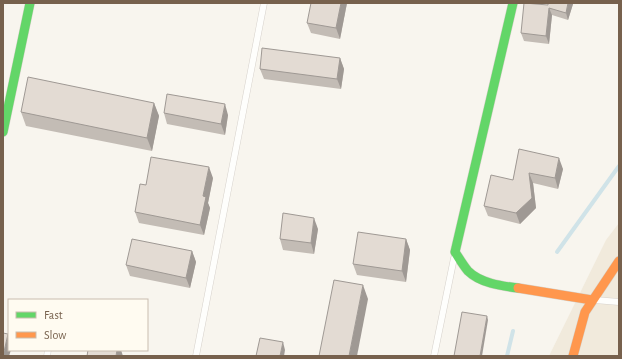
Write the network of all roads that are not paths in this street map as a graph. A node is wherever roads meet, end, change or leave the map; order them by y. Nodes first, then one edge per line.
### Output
1 (30, 3) edge
2 (264, 3) edge
3 (513, 3) edge
4 (3, 130) edge
5 (456, 252) junction
6 (619, 261) edge
7 (592, 300) junction
8 (619, 302) edge
9 (196, 356) edge
10 (434, 356) edge
11 (573, 356) edge

1 - 4 street
2 - 9 lane
3 - 5 street
5 - 7 street
5 - 10 lane
6 - 7 street
7 - 8 lane
7 - 11 street

